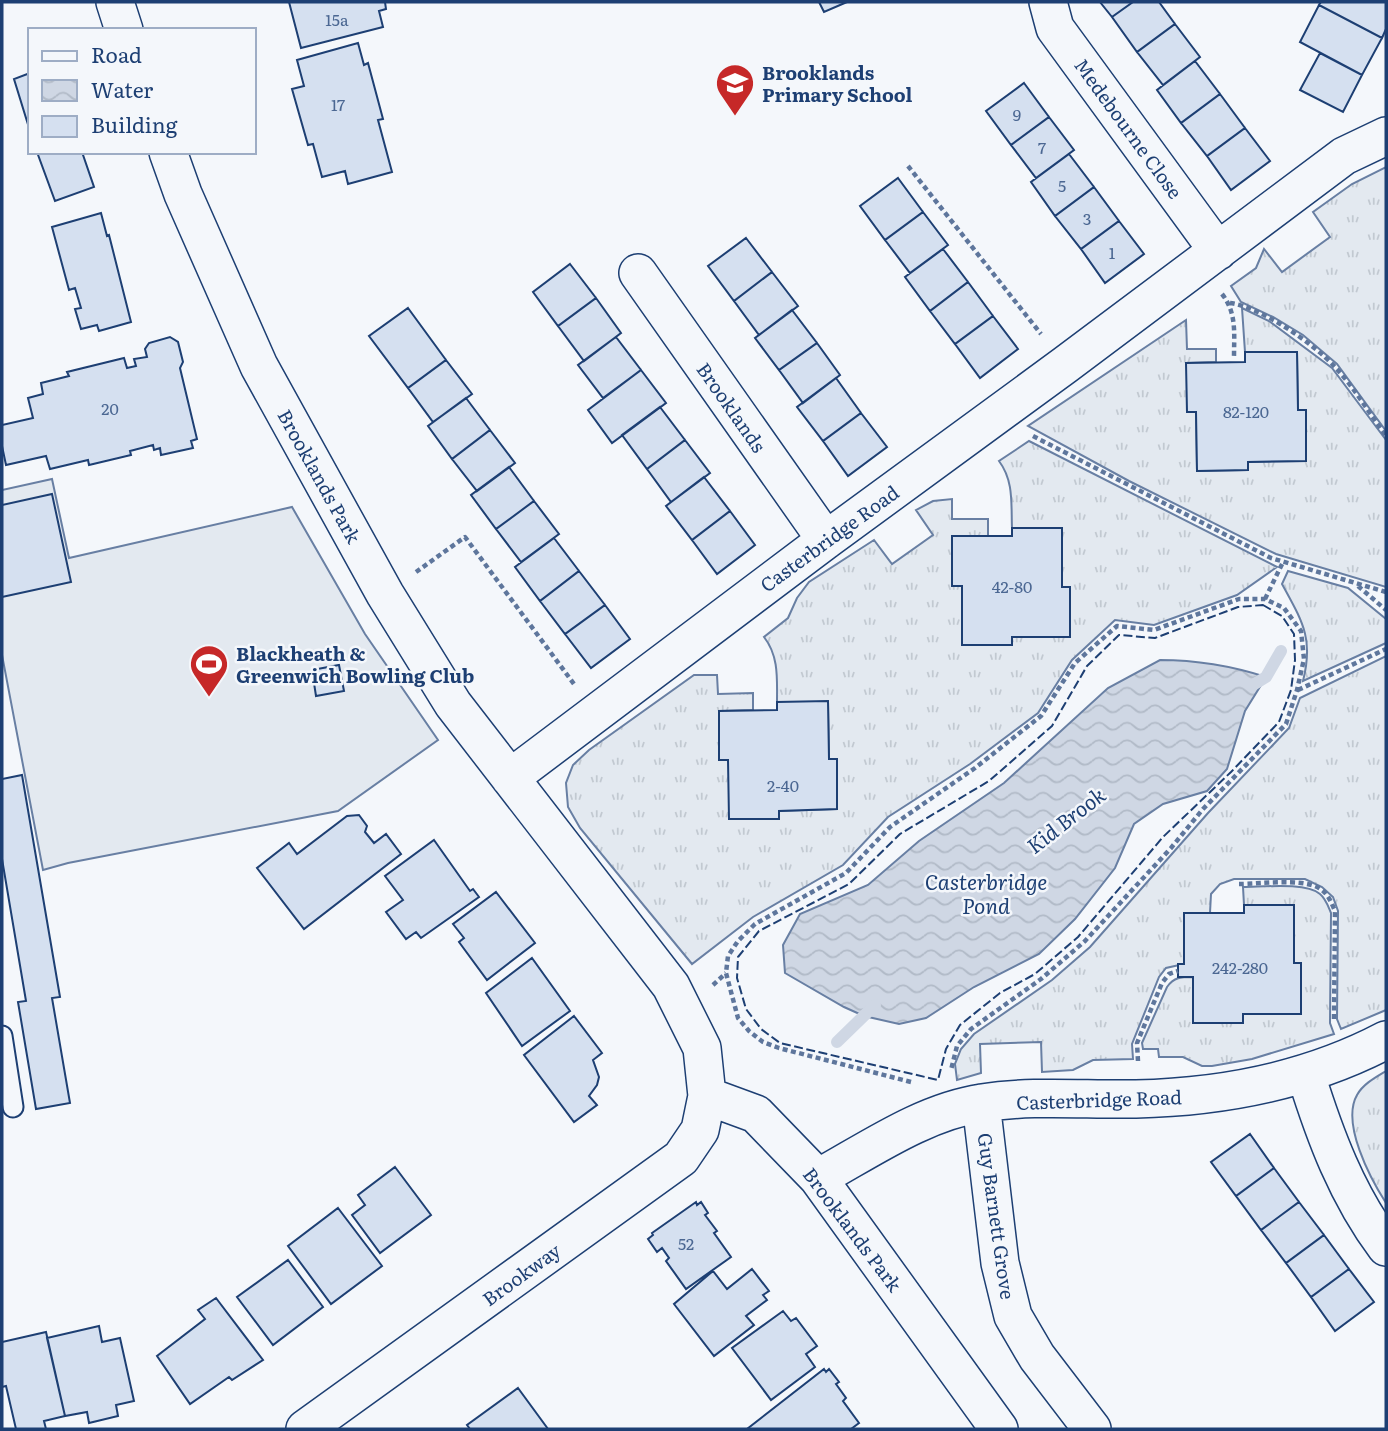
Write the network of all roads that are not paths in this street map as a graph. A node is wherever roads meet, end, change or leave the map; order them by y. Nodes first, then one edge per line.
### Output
1 (114, 2) edge
2 (1048, 2) edge
3 (123, 28) edge
4 (1386, 136) edge
5 (169, 154) edge
6 (1210, 257) junction
7 (638, 273) dead end
8 (825, 540) junction
9 (510, 778) junction
10 (2, 1035) edge
11 (1386, 1040) edge
12 (1306, 1074) junction
13 (707, 1096) junction
14 (981, 1103) junction
15 (13, 1107) dead end
16 (818, 1178) junction
17 (1386, 1247) edge
18 (305, 1429) edge
19 (999, 1429) edge
20 (1092, 1429) edge

1 - 3 street
2 - 6 street, Medebourne Close
4 - 6 street, Casterbridge Road
5 - 9 street, Brooklands Park
6 - 8 street, Casterbridge Road
7 - 8 street, Brooklands
8 - 9 street, Casterbridge Road
9 - 13 street, Brooklands Park
10 - 15 lane
11 - 12 street, Casterbridge Road
12 - 14 street, Casterbridge Road
12 - 17 street
13 - 16 street, Brooklands Park
13 - 18 street, Brookway
14 - 16 street, Casterbridge Road
14 - 20 street, Guy Barnett Grove
16 - 19 street, Brooklands Park

